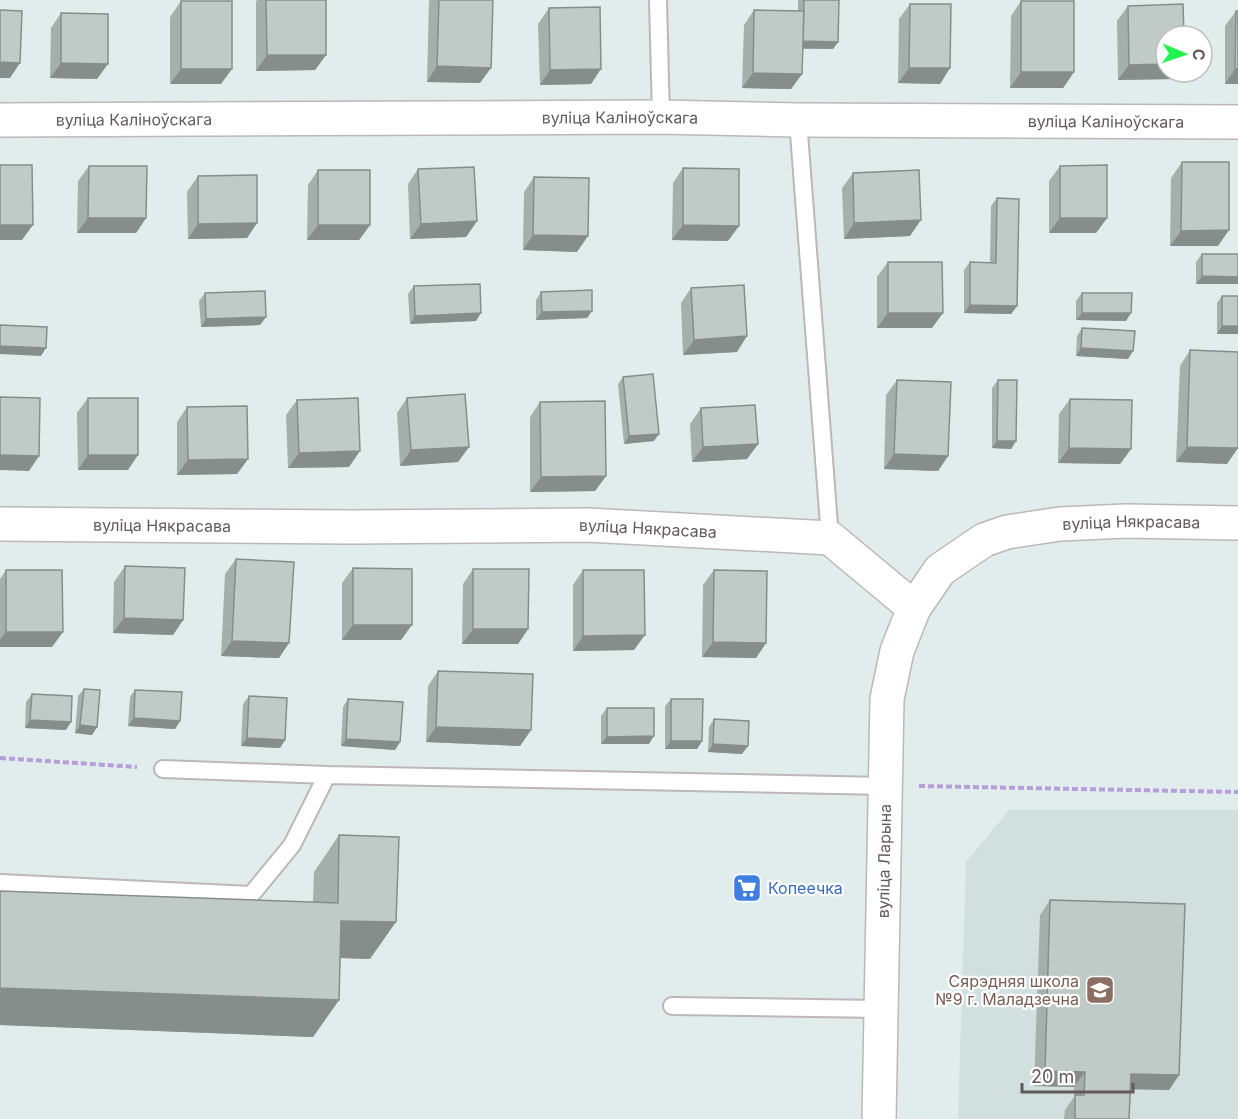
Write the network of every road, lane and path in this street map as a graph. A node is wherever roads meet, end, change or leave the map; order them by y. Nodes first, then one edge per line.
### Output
1 (658, 0) edge
2 (661, 117) junction
3 (0, 120) edge
4 (798, 120) junction
5 (1238, 122) edge
6 (0, 524) edge
7 (1238, 524) edge
8 (830, 538) junction
9 (914, 608) junction
10 (0, 758) edge
11 (163, 769) joint
12 (327, 775) junction
13 (885, 786) junction
14 (1238, 792) edge
15 (0, 884) edge
16 (672, 1006) dead end
17 (880, 1009) junction
18 (879, 1119) edge

1 - 2 lane
2 - 3 street, вуліца Каліноўскага
2 - 4 street, вуліца Каліноўскага
4 - 5 street, вуліца Каліноўскага
4 - 8 lane
6 - 8 street, вуліца Някрасава
7 - 9 street, вуліца Някрасава
8 - 9 street
9 - 13 street, вуліца Ларына
10 - 11 path
11 - 12 lane
12 - 13 lane
12 - 15 lane
13 - 14 path
13 - 17 street, вуліца Ларына
16 - 17 lane
17 - 18 street, вуліца Ларына

